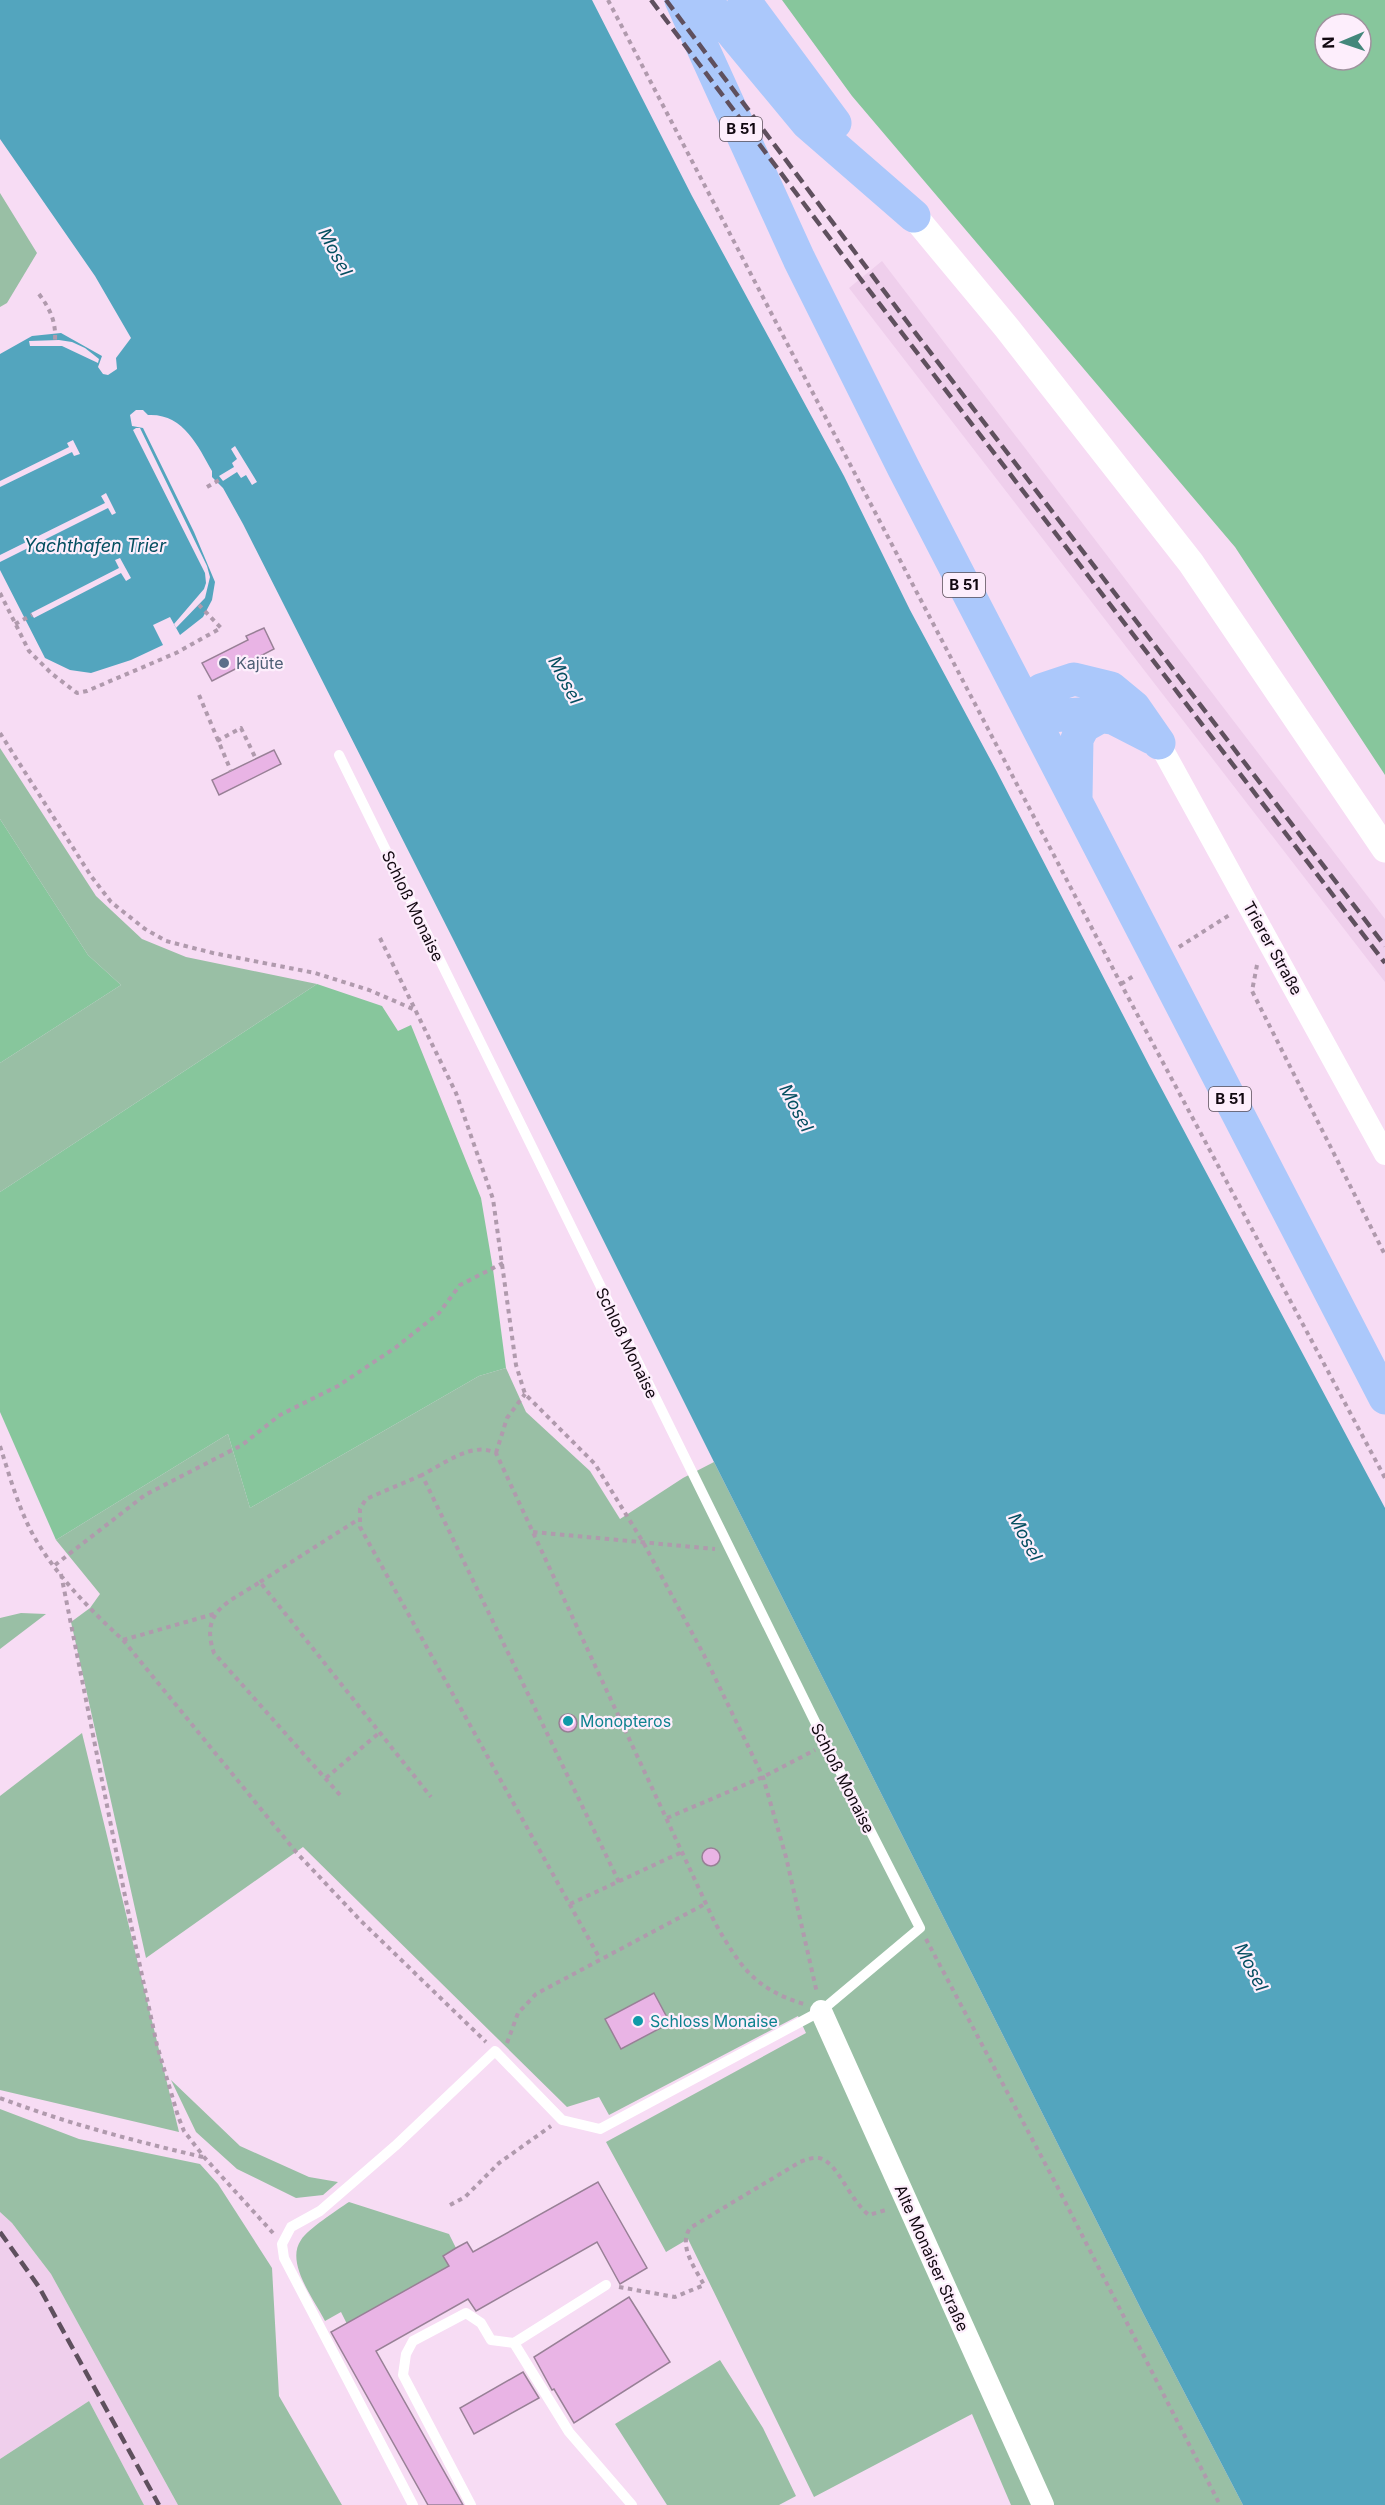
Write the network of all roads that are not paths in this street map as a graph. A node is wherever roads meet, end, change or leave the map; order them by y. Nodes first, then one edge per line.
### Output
1 (681, 0) edge
2 (705, 0) edge
3 (744, 0) edge
4 (914, 216) junction
5 (1029, 709) junction
6 (1100, 717) junction
7 (1159, 743) junction
8 (339, 755) dead end
9 (1076, 800) junction
10 (1385, 849) edge
11 (1385, 1154) edge
12 (1385, 1398) edge
13 (821, 2011) junction
14 (606, 2285) road end
15 (514, 2343) junction
16 (413, 2505) edge
17 (471, 2505) edge
18 (632, 2505) edge
19 (1043, 2505) edge

1 - 5 main road, B 51
2 - 4 main road
3 - 4 main road
4 - 10 street
5 - 6 main road
5 - 7 main road
5 - 9 main road, B 51
6 - 7 main road
6 - 9 main road
7 - 11 street, Trierer Straße
8 - 13 lane, Schloß Monaise
9 - 12 main road, B 51
13 - 16 lane
13 - 19 street, Alte Monaiser Straße
14 - 15 lane
15 - 17 lane
15 - 18 lane

